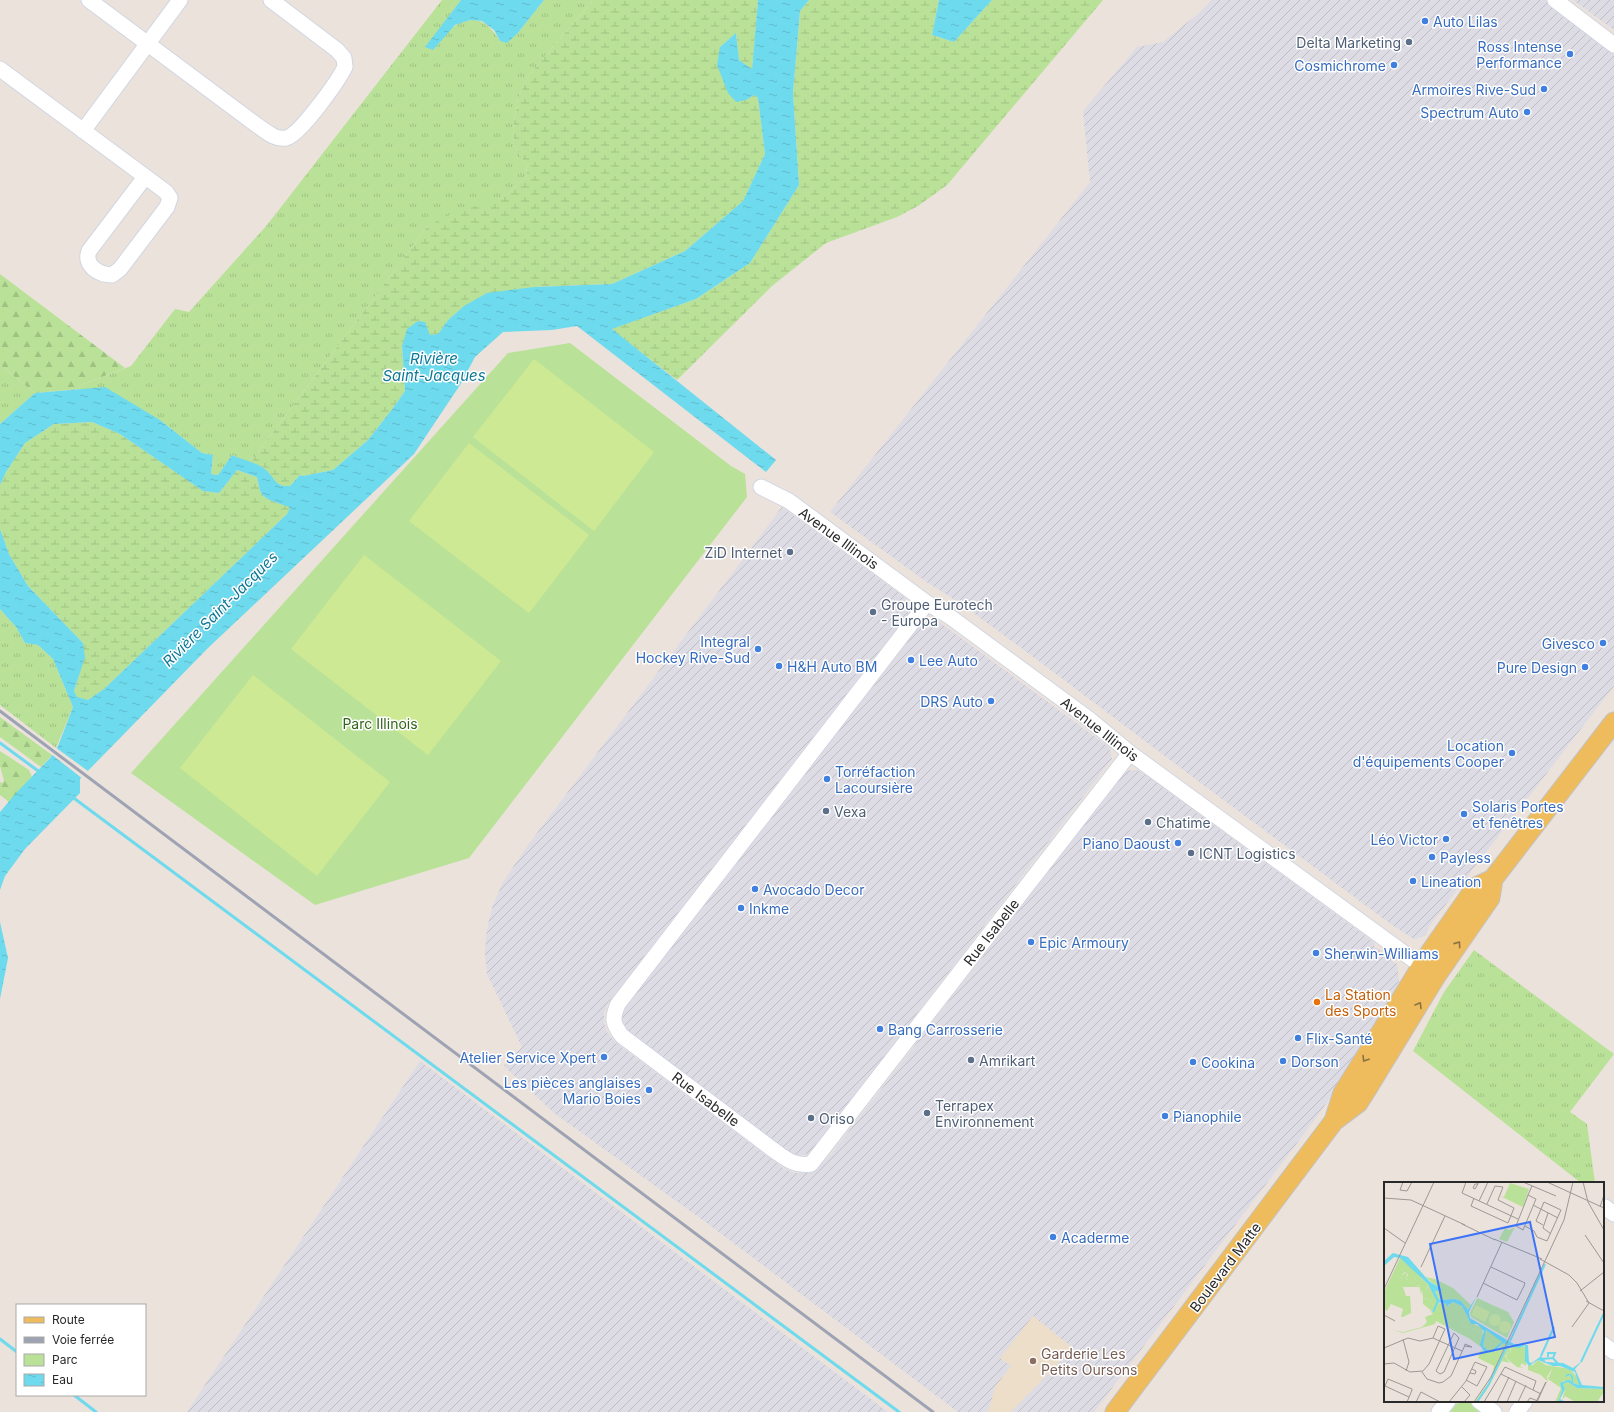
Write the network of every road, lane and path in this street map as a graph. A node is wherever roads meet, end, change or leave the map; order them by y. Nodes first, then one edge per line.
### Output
1 (89, 0) edge
2 (180, 0) edge
3 (271, 0) edge
4 (1555, 0) edge
5 (147, 44) junction
6 (1614, 45) edge
7 (0, 69) edge
8 (83, 131) junction
9 (145, 177) junction
10 (761, 487) dead end
11 (927, 603) junction
12 (1614, 722) edge
13 (1130, 753) junction
14 (1429, 971) junction
15 (1604, 1345) edge
16 (1614, 1352) edge
17 (1447, 1402) edge
18 (1481, 1402) edge
19 (1524, 1402) edge
20 (1115, 1412) edge
21 (1439, 1412) edge
22 (1494, 1412) edge
23 (1516, 1412) edge

1 - 5 street
2 - 5 street
3 - 5 street
4 - 6 street
5 - 8 street
7 - 8 street
8 - 9 street
9 - 9 street
10 - 11 street, Avenue Illinois
11 - 13 street, Avenue Illinois
11 - 13 street, Rue Isabelle
12 - 14 main road, Boulevard Matte
13 - 14 street, Avenue Illinois
14 - 20 main road, Boulevard Matte
15 - 16 street
17 - 21 street
18 - 22 street
19 - 23 street

